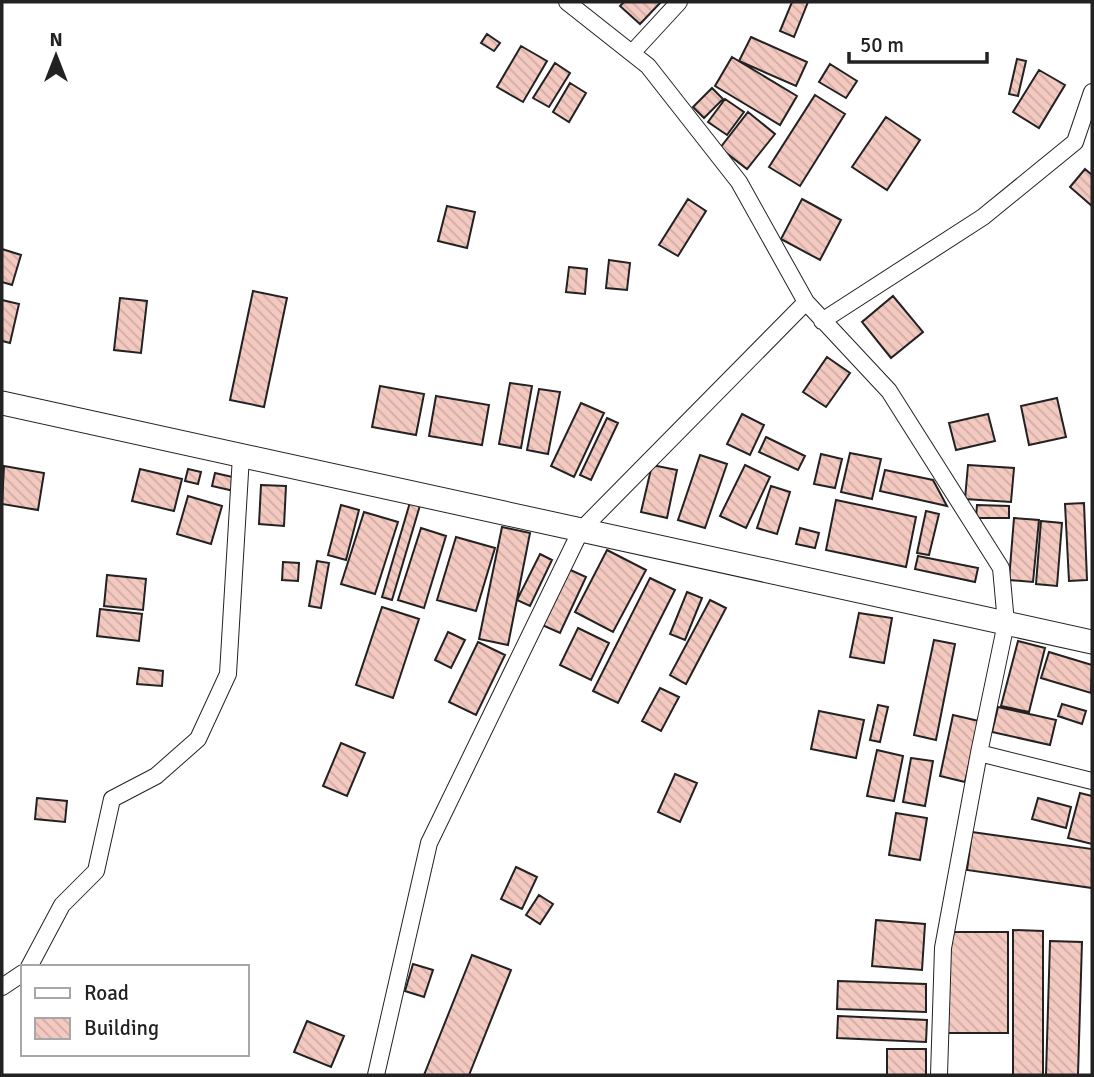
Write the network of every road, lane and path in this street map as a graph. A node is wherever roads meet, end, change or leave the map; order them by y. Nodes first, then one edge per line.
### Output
1 (567, 2) edge
2 (679, 2) edge
3 (632, 53) junction
4 (1092, 92) edge
5 (806, 302) junction
6 (822, 321) junction
7 (2, 403) edge
8 (241, 456) junction
9 (581, 530) junction
10 (1006, 623) junction
11 (1092, 642) edge
12 (979, 753) junction
13 (1092, 781) edge
14 (30, 965) edge
15 (21, 974) edge
16 (2, 988) edge
17 (376, 1075) edge
18 (939, 1075) edge

1 - 3 street
2 - 3 street
3 - 5 street
4 - 6 street
5 - 6 street
5 - 9 street
6 - 10 street
7 - 8 street
8 - 9 street
8 - 14 street
9 - 10 street
9 - 17 street
10 - 11 street
10 - 12 street
12 - 13 street
12 - 18 street
15 - 16 street

